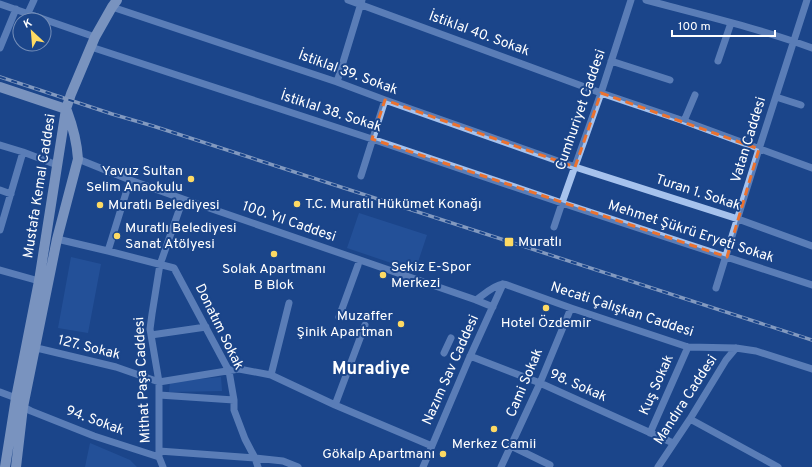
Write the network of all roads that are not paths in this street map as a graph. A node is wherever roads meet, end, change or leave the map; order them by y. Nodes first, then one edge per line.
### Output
1 (34, 0) edge
2 (348, 0) edge
3 (631, 0) edge
4 (646, 0) edge
5 (808, 0) edge
6 (361, 2) edge
7 (0, 4) edge
8 (114, 4) edge
9 (16, 9) junction
10 (25, 12) edge
11 (28, 12) edge
12 (730, 23) junction
13 (52, 24) edge
14 (794, 41) junction
15 (93, 42) junction
16 (0, 48) edge
17 (812, 48) edge
18 (611, 61) junction
19 (718, 61) dead end
20 (670, 80) dead end
21 (337, 82) junction
22 (0, 87) edge
23 (601, 93) junction
24 (695, 94) dead end
25 (776, 97) junction
26 (385, 100) junction
27 (801, 105) dead end
28 (66, 109) junction
29 (684, 121) junction
30 (372, 139) junction
31 (0, 145) edge
32 (61, 145) junction
33 (77, 148) junction
34 (759, 149) junction
35 (23, 152) junction
36 (77, 163) junction
37 (57, 165) junction
38 (575, 167) junction
39 (812, 168) edge
40 (361, 176) dead end
41 (130, 180) junction
42 (0, 190) edge
43 (11, 194) junction
44 (183, 199) junction
45 (562, 203) junction
46 (738, 219) junction
47 (554, 227) dead end
48 (0, 230) edge
49 (57, 239) junction
50 (812, 246) edge
51 (108, 251) junction
52 (727, 257) junction
53 (160, 264) junction
54 (358, 265) dead end
55 (0, 270) edge
56 (39, 281) junction
57 (507, 285) junction
58 (812, 285) edge
59 (716, 288) dead end
60 (476, 300) junction
61 (289, 303) dead end
62 (493, 307) junction
63 (571, 308) junction
64 (339, 317) dead end
65 (365, 324) dead end
66 (206, 327) junction
67 (151, 335) junction
68 (451, 338) dead end
69 (688, 347) junction
70 (736, 348) junction
71 (35, 349) junction
72 (444, 353) dead end
73 (470, 356) junction
74 (812, 369) edge
75 (229, 371) junction
76 (271, 376) junction
77 (158, 382) junction
78 (540, 383) junction
79 (0, 392) edge
80 (159, 396) junction
81 (16, 398) junction
82 (234, 400) junction
83 (335, 405) junction
84 (23, 407) junction
85 (690, 419) junction
86 (650, 433) junction
87 (673, 444) junction
88 (432, 446) junction
89 (511, 446) junction
90 (159, 454) junction
91 (255, 458) junction
92 (550, 465) dead end
93 (5, 467) edge
94 (16, 467) edge
95 (156, 467) edge
96 (163, 467) edge
97 (258, 467) edge
98 (298, 467) edge
99 (423, 467) edge
100 (501, 467) edge
101 (658, 467) edge
102 (778, 467) edge

1 - 11 street
2 - 6 street, İstiklal 40. Sokak
3 - 18 street, Cumhuriyet Caddesi
4 - 12 street
5 - 14 street, Vatan Caddesi
6 - 21 street
6 - 23 street, İstiklal 40. Sokak
7 - 9 street, İstiklal 38. Sokak
8 - 15 main road
8 - 21 street, İstiklal 39. Sokak
9 - 10 street, İstiklal 38. Sokak
9 - 16 street
12 - 14 street
12 - 19 street
13 - 15 street, İstiklal 38. Sokak
14 - 17 street
14 - 25 street, Vatan Caddesi
15 - 28 main road
15 - 30 street, İstiklal 38. Sokak
18 - 20 street
18 - 23 street, Cumhuriyet Caddesi
21 - 26 street, İstiklal 39. Sokak
22 - 28 main road
23 - 29 street, İstiklal 40. Sokak
23 - 38 street, Cumhuriyet Caddesi
24 - 29 street
25 - 27 street
25 - 34 street, Vatan Caddesi
26 - 30 street
26 - 38 street, İstiklal 39. Sokak
28 - 32 main road, Mustafa Kemal Caddesi
28 - 33 main road, Mustafa Kemal Caddesi
29 - 34 street, İstiklal 40. Sokak
30 - 40 street
30 - 45 street, İstiklal 38. Sokak
31 - 35 street
32 - 33 main road
32 - 37 main road, Mustafa Kemal Caddesi
33 - 36 main road, Mustafa Kemal Caddesi
34 - 39 street, İstiklal 40. Sokak
34 - 46 street, Vatan Caddesi
35 - 37 street
35 - 43 street
36 - 37 main road
36 - 41 street, 100. Yıl Caddesi
36 - 49 main road, Mustafa Kemal Caddesi
37 - 56 main road, Mustafa Kemal Caddesi
38 - 45 street, Cumhuriyet Caddesi
38 - 46 street, Turan 1. Sokak
41 - 44 street, 100. Yıl Caddesi
41 - 51 street
42 - 43 street
43 - 48 street
44 - 53 street, Mithat Paşa Caddesi
44 - 60 street, 100. Yıl Caddesi
45 - 47 street, Cumhuriyet Caddesi
45 - 52 street, Mehmet Şükrü Eryeti Sokak
46 - 50 street, Turan 1. Sokak
46 - 52 street, Vatan Caddesi
49 - 51 street
49 - 71 main road, Mustafa Kemal Caddesi
51 - 53 street
52 - 58 street, Mehmet Şükrü Eryeti Sokak
52 - 59 street, Vatan Caddesi
53 - 66 street, Donatım Sokak
53 - 67 street, Mithat Paşa Caddesi
54 - 64 street
55 - 56 street
56 - 81 main road, Mustafa Kemal Caddesi
57 - 60 street
57 - 62 street, Nazım Sav Caddesi
57 - 63 street, Necati Çalışkan Caddesi
60 - 62 street, 100. Yıl Caddesi
61 - 76 street
62 - 73 street, Nazım Sav Caddesi
63 - 69 street, Necati Çalışkan Caddesi
63 - 78 street, Cami Sokak
65 - 83 street
66 - 67 street
66 - 75 street, Donatım Sokak
67 - 77 street, Mithat Paşa Caddesi
68 - 72 street
69 - 70 street, Necati Çalışkan Caddesi
69 - 86 street, Kuş Sokak
70 - 74 street, Necati Çalışkan Caddesi
70 - 85 street, Mandıra Caddesi
71 - 77 street, 127. Sokak
71 - 84 main road, Mustafa Kemal Caddesi
73 - 78 street, 98. Sokak
73 - 88 street, Nazım Sav Caddesi
75 - 76 street
75 - 77 street
75 - 82 street, Donatım Sokak
76 - 83 street
77 - 80 street, Mithat Paşa Caddesi
78 - 86 street, 98. Sokak
78 - 89 street, Cami Sokak
79 - 81 street
80 - 82 street
80 - 90 street, Mithat Paşa Caddesi
81 - 84 main road
81 - 93 main road, Mustafa Kemal Caddesi
82 - 91 street, Donatım Sokak
83 - 88 street
84 - 90 street, 94. Sokak
84 - 94 main road, Mustafa Kemal Caddesi
85 - 87 street, Mandıra Caddesi
85 - 102 street
86 - 87 street, 98. Sokak
87 - 101 street, Mandıra Caddesi
88 - 99 street, Nazım Sav Caddesi
89 - 92 street
89 - 100 street, Cami Sokak
90 - 91 street, 94. Sokak
90 - 95 street
90 - 96 street, Mithat Paşa Caddesi
91 - 97 street, Donatım Sokak
91 - 98 street, 94. Sokak

